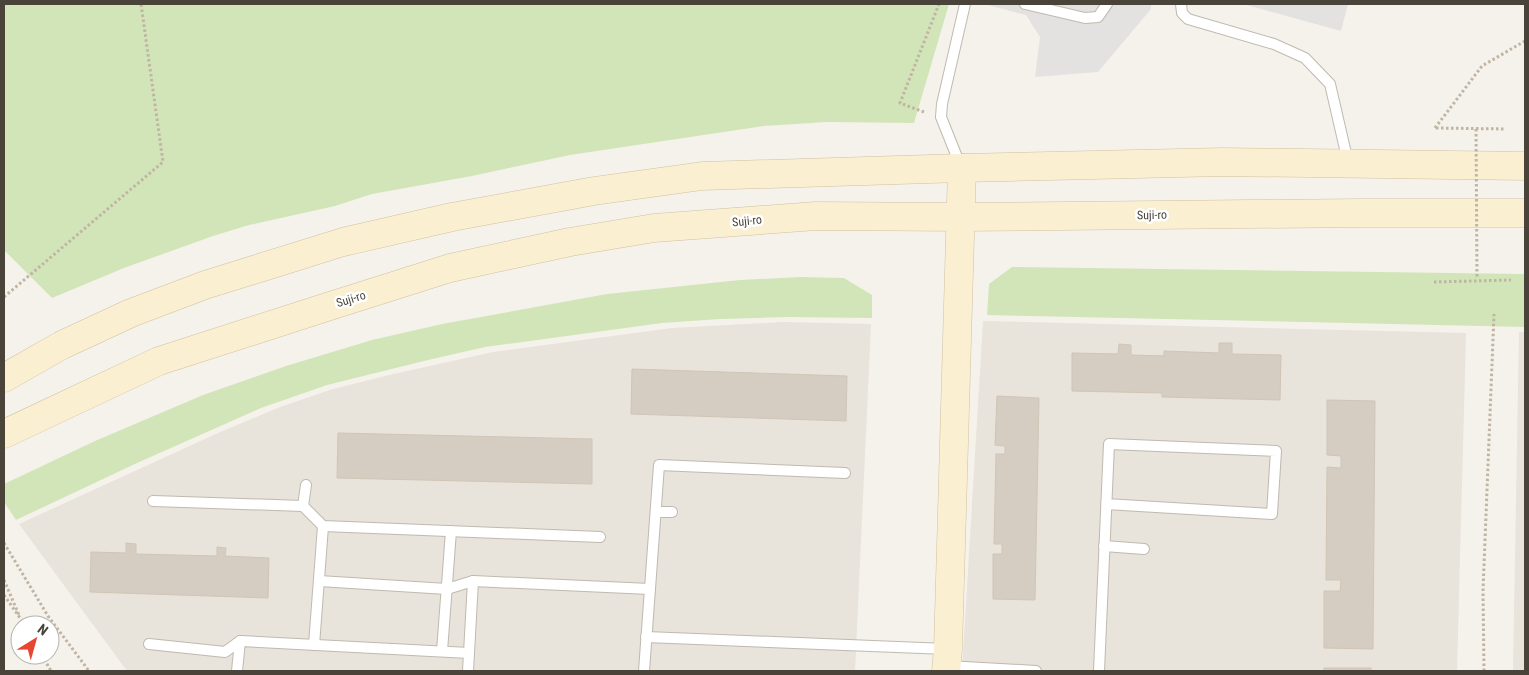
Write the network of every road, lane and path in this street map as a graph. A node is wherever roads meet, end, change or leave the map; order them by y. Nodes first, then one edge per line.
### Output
1 (141, 4) edge
2 (939, 4) edge
3 (965, 4) edge
4 (1026, 4) edge
5 (1107, 4) edge
6 (1182, 4) edge
7 (1525, 41) edge
8 (941, 117) junction
9 (1476, 129) junction
10 (1506, 129) dead end
11 (1348, 163) junction
12 (1525, 166) edge
13 (962, 168) junction
14 (1525, 213) edge
15 (960, 217) junction
16 (1477, 279) junction
17 (1511, 280) dead end
18 (1434, 282) dead end
19 (4, 297) edge
20 (1494, 314) dead end
21 (4, 378) edge
22 (4, 434) edge
23 (845, 473) dead end
24 (306, 485) dead end
25 (153, 501) dead end
26 (1106, 504) junction
27 (303, 506) junction
28 (656, 512) junction
29 (672, 512) dead end
30 (323, 526) junction
31 (451, 531) junction
32 (600, 537) dead end
33 (4, 544) edge
34 (1104, 546) junction
35 (1144, 549) dead end
36 (4, 580) edge
37 (473, 581) junction
38 (319, 582) junction
39 (446, 589) junction
40 (650, 590) junction
41 (4, 596) edge
42 (19, 615) joint
43 (646, 636) junction
44 (240, 641) junction
45 (149, 644) dead end
46 (314, 645) junction
47 (442, 652) junction
48 (469, 653) junction
49 (947, 662) edge
50 (89, 671) edge
51 (237, 671) edge
52 (468, 671) edge
53 (644, 671) edge
54 (1036, 671) edge
55 (1099, 671) edge
56 (1484, 671) edge

1 - 19 path
2 - 8 path
3 - 8 lane
4 - 5 lane
6 - 11 lane
7 - 9 path
8 - 13 lane
9 - 10 path
9 - 16 path, bridge
11 - 12 main road
11 - 13 main road
13 - 15 main road
13 - 21 main road
14 - 15 main road, Suji-ro
15 - 22 main road, Suji-ro
15 - 49 main road
16 - 17 path
16 - 18 path
20 - 56 path
23 - 28 lane
24 - 27 lane
25 - 27 lane
26 - 26 lane
26 - 34 lane
27 - 30 lane
28 - 29 lane
28 - 40 lane
30 - 31 lane
30 - 38 lane
31 - 32 lane
31 - 39 lane
33 - 50 path
34 - 35 lane
34 - 55 lane
36 - 42 path
37 - 39 lane
37 - 40 lane
37 - 48 lane
38 - 39 lane
38 - 46 lane
39 - 47 lane
40 - 43 lane
41 - 42 path
43 - 49 lane
43 - 53 lane
44 - 45 lane
44 - 46 lane
44 - 51 lane
46 - 47 lane
47 - 48 lane
48 - 52 lane
49 - 54 lane

